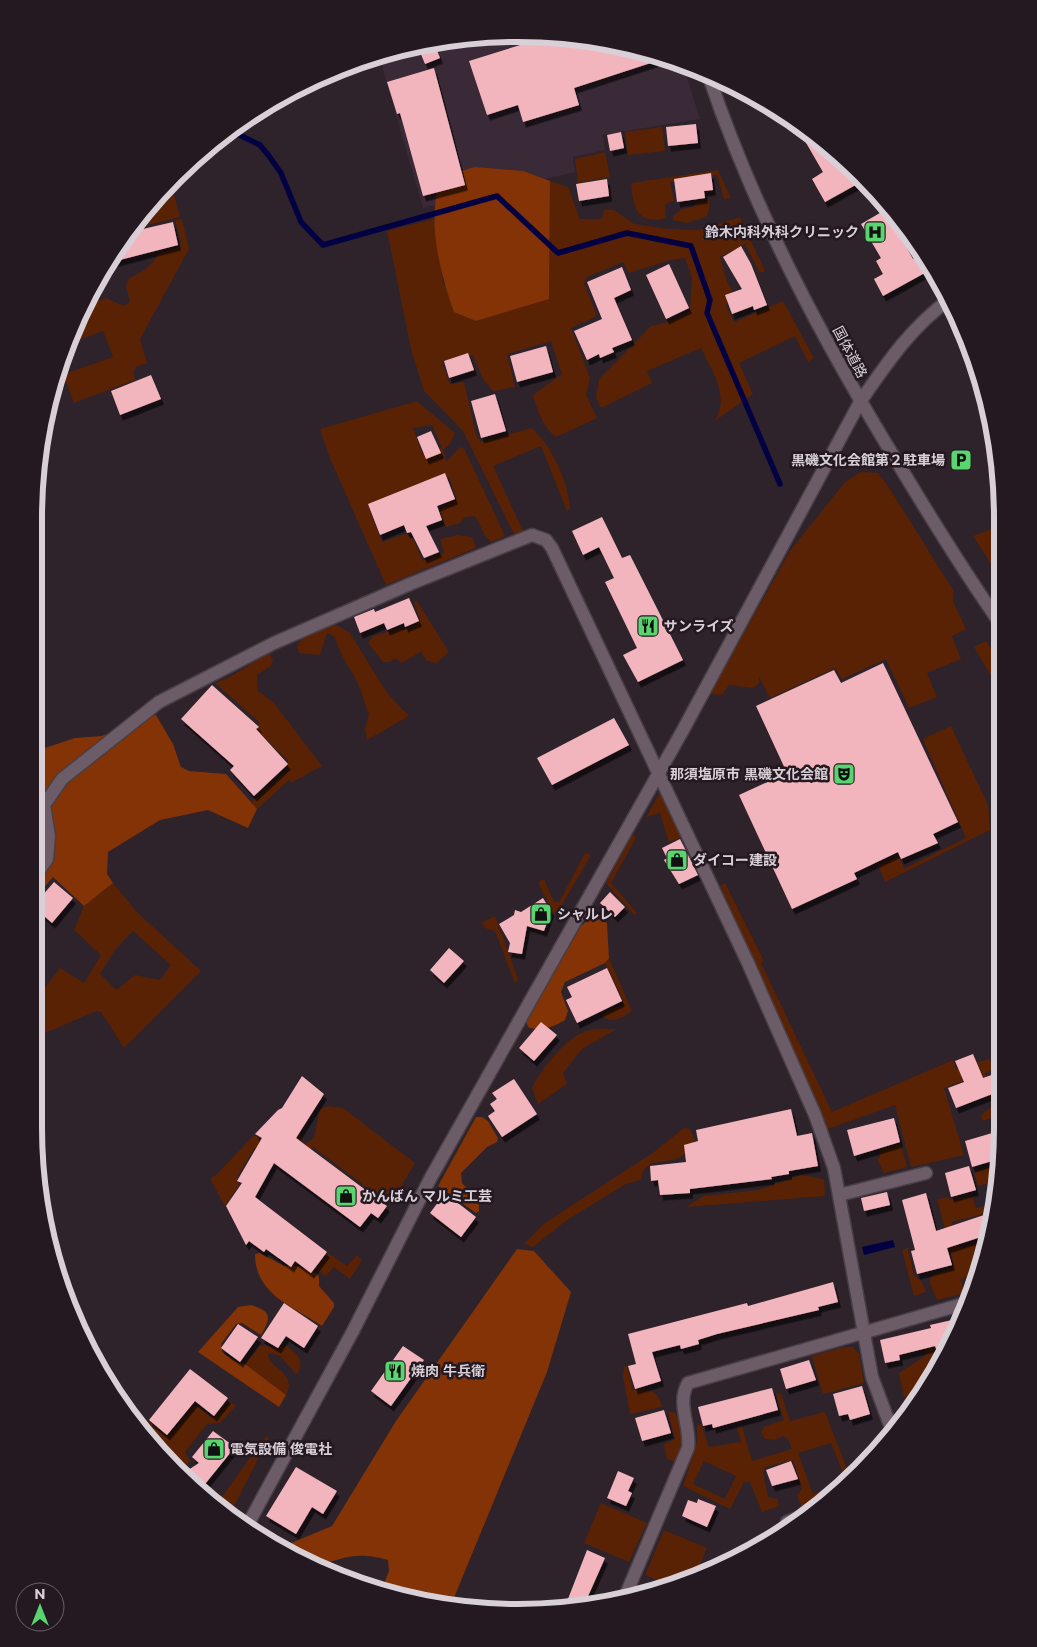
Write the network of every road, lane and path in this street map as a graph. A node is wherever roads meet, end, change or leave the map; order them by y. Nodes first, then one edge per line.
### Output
1 (712, 84) edge
2 (943, 304) edge
3 (860, 402) junction
4 (994, 614) edge
5 (658, 772) junction
6 (42, 866) edge
7 (926, 1173) dead end
8 (839, 1195) junction
9 (960, 1305) edge
10 (863, 1332) junction
11 (891, 1424) edge
12 (250, 1521) edge
13 (627, 1591) edge

1 - 3 street, 国体道路
2 - 3 street
3 - 4 street, 国体道路
3 - 5 street
5 - 6 street
5 - 8 street
5 - 12 street
7 - 8 street
8 - 10 street
9 - 10 street
10 - 11 street
10 - 13 street

